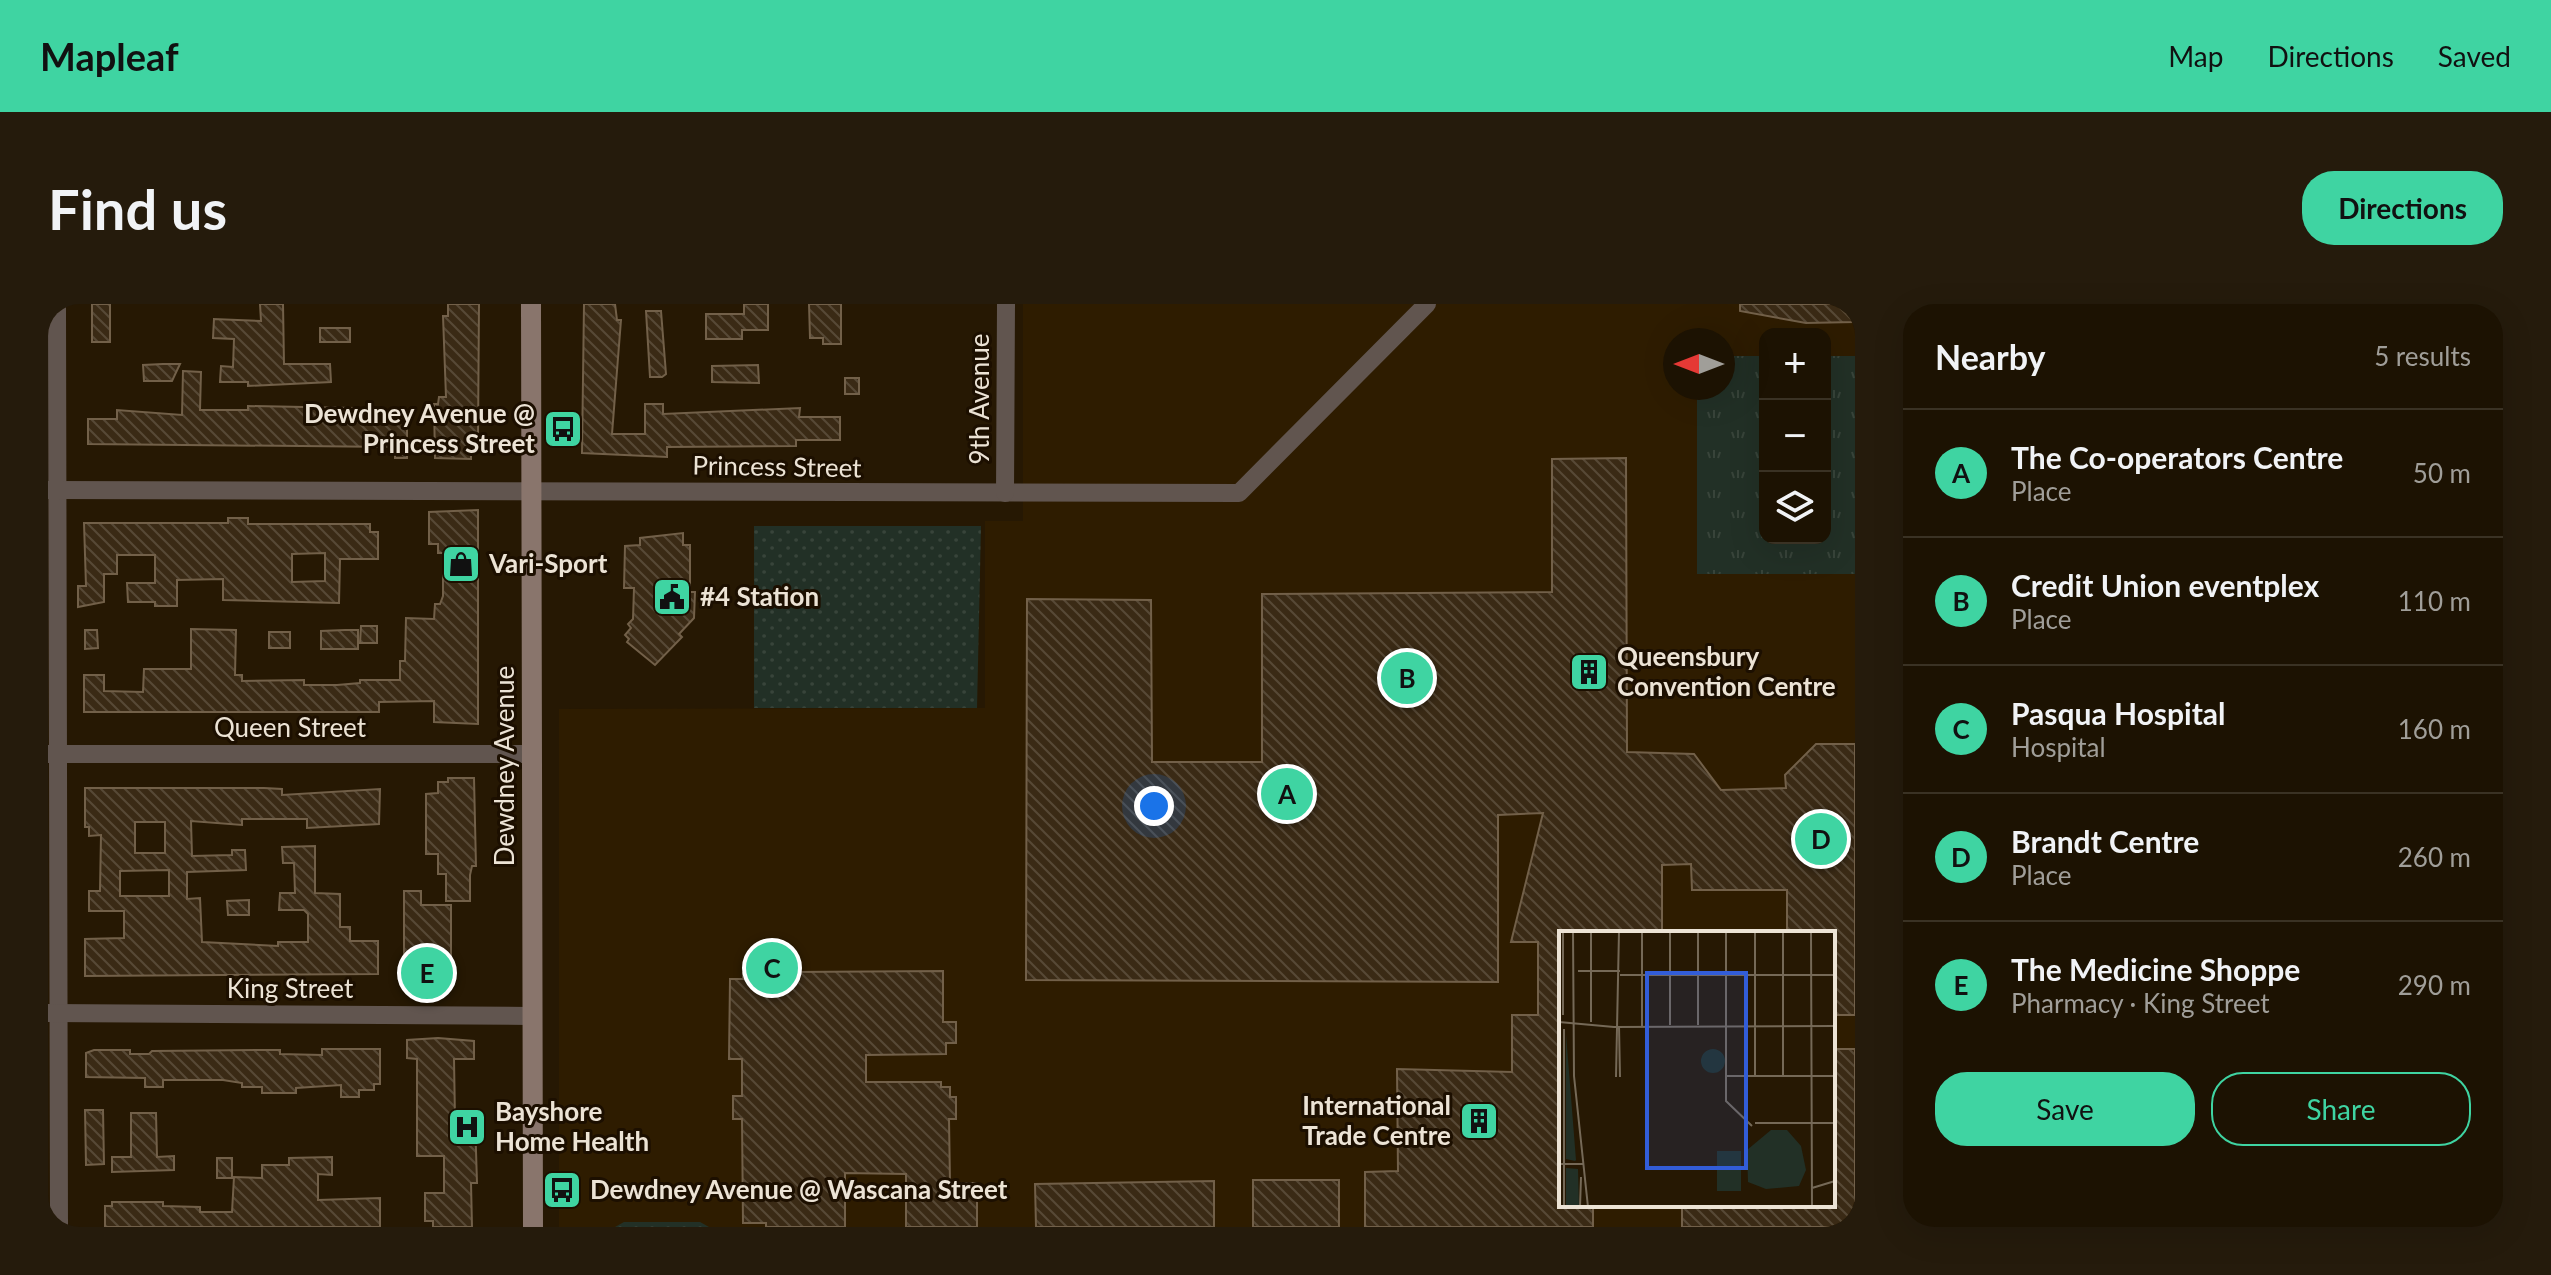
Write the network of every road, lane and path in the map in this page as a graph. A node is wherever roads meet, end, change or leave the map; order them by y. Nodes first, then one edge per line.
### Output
1 (57, 304) edge
2 (531, 304) edge
3 (1006, 304) edge
4 (1427, 304) edge
5 (52, 490) edge
6 (531, 491) junction
7 (1005, 493) junction
8 (53, 754) edge
9 (531, 754) junction
10 (53, 1013) edge
11 (531, 1016) junction
12 (59, 1227) edge
13 (533, 1227) edge

1 - 5 street
2 - 6 main road, Dewdney Avenue
3 - 7 street, 9th Avenue
4 - 7 street, Princess Street
5 - 6 street, Princess Street
5 - 8 street
6 - 7 street, Princess Street
6 - 9 main road, Dewdney Avenue
8 - 9 street, Queen Street
8 - 10 street
9 - 11 main road, Dewdney Avenue
10 - 11 street, King Street
10 - 12 street
11 - 13 main road, Dewdney Avenue

